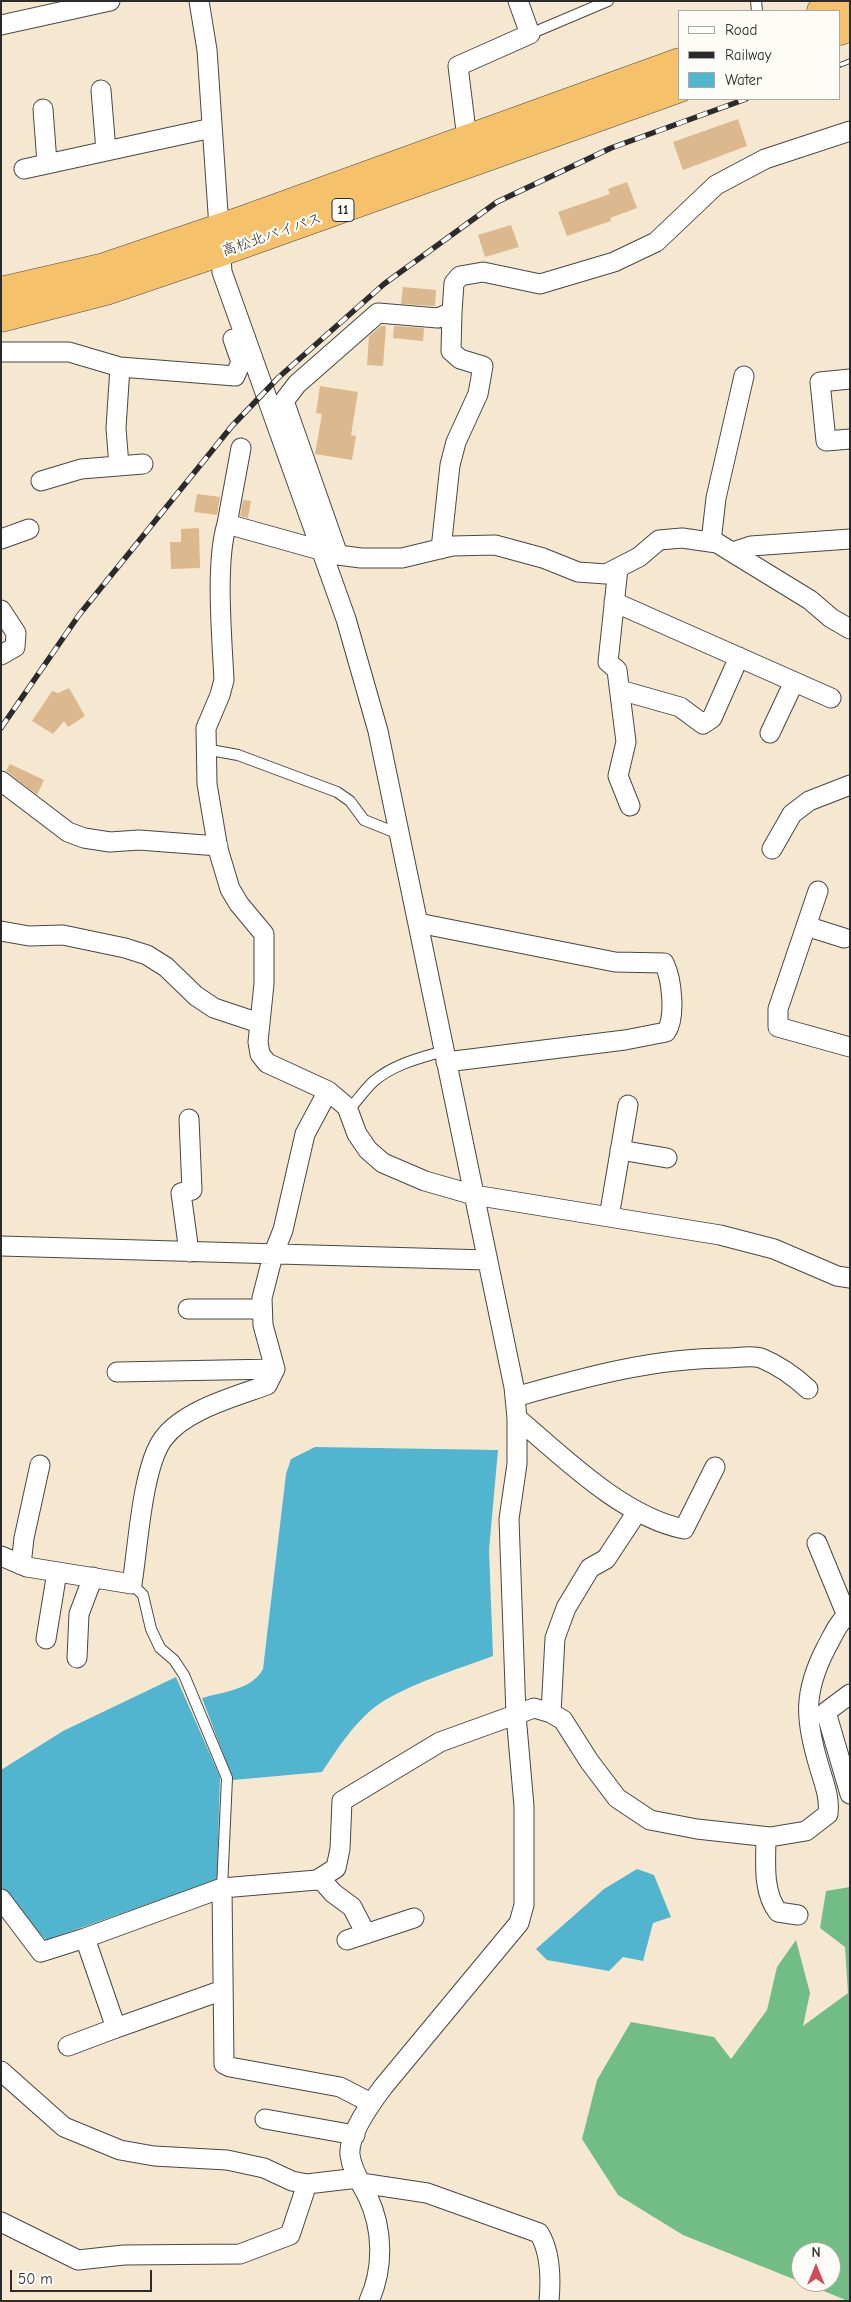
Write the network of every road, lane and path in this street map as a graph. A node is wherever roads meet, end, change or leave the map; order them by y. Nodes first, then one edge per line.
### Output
1 (110, 1) edge
2 (199, 1) edge
3 (518, 1) edge
4 (608, 1) edge
5 (848, 1) edge
6 (824, 10) edge
7 (1, 25) edge
8 (530, 34) junction
9 (678, 63) edge
10 (678, 89) edge
11 (102, 90) dead end
12 (43, 109) dead end
13 (212, 128) junction
14 (850, 131) edge
15 (467, 140) junction
16 (106, 151) junction
17 (47, 163) junction
18 (24, 169) dead end
19 (221, 251) junction
20 (2, 287) edge
21 (452, 312) junction
22 (1, 318) edge
23 (1, 352) edge
24 (120, 367) junction
25 (744, 376) dead end
26 (850, 379) edge
27 (850, 439) edge
28 (241, 448) dead end
29 (143, 464) dead end
30 (119, 466) junction
31 (41, 481) dead end
32 (227, 524) junction
33 (28, 529) dead end
34 (1, 539) edge
35 (850, 539) edge
36 (711, 542) junction
37 (441, 549) junction
38 (329, 552) junction
39 (732, 552) junction
40 (618, 568) junction
41 (614, 602) junction
42 (1, 610) edge
43 (850, 629) edge
44 (1, 655) edge
45 (739, 657) junction
46 (794, 682) junction
47 (620, 690) junction
48 (831, 698) dead end
49 (770, 733) dead end
50 (205, 749) junction
51 (1, 781) edge
52 (850, 785) edge
53 (630, 806) dead end
54 (399, 834) junction
55 (218, 846) junction
56 (772, 849) dead end
57 (818, 891) dead end
58 (418, 923) junction
59 (806, 926) junction
60 (1, 931) edge
61 (844, 938) dead end
62 (259, 1023) junction
63 (850, 1047) edge
64 (445, 1056) junction
65 (328, 1091) junction
66 (628, 1105) dead end
67 (348, 1111) junction
68 (189, 1118) dead end
69 (620, 1150) junction
70 (667, 1158) dead end
71 (474, 1196) junction
72 (609, 1217) junction
73 (1, 1246) edge
74 (189, 1252) junction
75 (273, 1255) junction
76 (487, 1260) junction
77 (850, 1278) edge
78 (188, 1309) dead end
79 (262, 1309) junction
80 (275, 1369) junction
81 (117, 1372) dead end
82 (808, 1389) dead end
83 (515, 1397) junction
84 (517, 1418) junction
85 (40, 1465) dead end
86 (716, 1467) dead end
87 (637, 1512) junction
88 (817, 1543) dead end
89 (1, 1556) edge
90 (21, 1565) junction
91 (57, 1572) junction
92 (92, 1577) junction
93 (132, 1584) junction
94 (848, 1615) edge
95 (46, 1639) dead end
96 (76, 1658) dead end
97 (850, 1694) edge
98 (551, 1713) junction
99 (516, 1715) junction
100 (850, 1794) edge
101 (766, 1836) junction
102 (320, 1878) junction
103 (222, 1888) junction
104 (1, 1900) edge
105 (798, 1915) dead end
106 (414, 1918) dead end
107 (366, 1934) junction
108 (85, 1938) junction
109 (347, 1940) dead end
110 (223, 1990) junction
111 (116, 2028) junction
112 (68, 2046) dead end
113 (1, 2071) edge
114 (371, 2103) junction
115 (265, 2119) dead end
116 (354, 2135) junction
117 (359, 2181) junction
118 (307, 2184) junction
119 (1, 2222) edge
120 (369, 2301) edge
121 (549, 2301) edge

1 - 7 street
2 - 13 street
3 - 8 street
4 - 8 lane
5 - 6 highway
8 - 15 street
9 - 15 highway, 高松北バイパス / 11
10 - 19 highway, 高松北バイパス / 11
11 - 16 street
12 - 17 street
13 - 16 street
13 - 19 street
14 - 21 street
15 - 19 highway, 高松北バイパス / 11
16 - 17 street
17 - 18 street
19 - 20 highway, 高松北バイパス / 11
19 - 22 highway, 高松北バイパス / 11
19 - 24 street
19 - 38 street
21 - 37 street
21 - 38 street
23 - 24 street
24 - 30 street
25 - 36 street
26 - 27 street
28 - 32 street
29 - 30 street
30 - 31 street
32 - 38 street
32 - 50 street
33 - 34 street
35 - 39 street
36 - 39 street
36 - 40 street
37 - 38 street
37 - 40 street
38 - 54 street
39 - 43 street
40 - 41 street
41 - 45 street
41 - 47 street
42 - 44 street
45 - 46 street
45 - 47 street
46 - 48 street
46 - 49 street
47 - 53 street
50 - 54 lane
50 - 55 street
51 - 55 street
52 - 56 street
54 - 58 street
55 - 62 street
57 - 59 street
58 - 64 street
58 - 64 street
59 - 61 street
59 - 63 street
60 - 62 street
62 - 65 street
64 - 67 lane
64 - 71 street
65 - 67 street
65 - 75 street
66 - 69 street
67 - 71 street
68 - 74 street
69 - 70 street
69 - 72 street
71 - 72 street
71 - 76 street
72 - 77 street
73 - 74 street
74 - 75 street
75 - 76 street
75 - 79 street
76 - 83 street
78 - 79 street
79 - 80 street
80 - 81 street
80 - 93 street
82 - 83 street
83 - 84 street
84 - 87 street
84 - 99 street
85 - 90 street
86 - 87 street
87 - 98 street
88 - 94 street
89 - 90 street
90 - 91 street
91 - 92 street
91 - 95 street
92 - 93 street
92 - 96 street
93 - 103 lane
94 - 101 street
97 - 100 street
98 - 99 street
98 - 101 street
99 - 102 street
99 - 114 street
101 - 105 street
102 - 103 street
102 - 107 street
103 - 108 street
103 - 110 street
104 - 108 street
106 - 107 street
107 - 109 street
108 - 111 street
110 - 111 street
110 - 114 street
111 - 112 street
113 - 118 street
114 - 116 street
115 - 116 street
116 - 117 street
117 - 118 street
117 - 120 street
117 - 121 street
118 - 119 street

